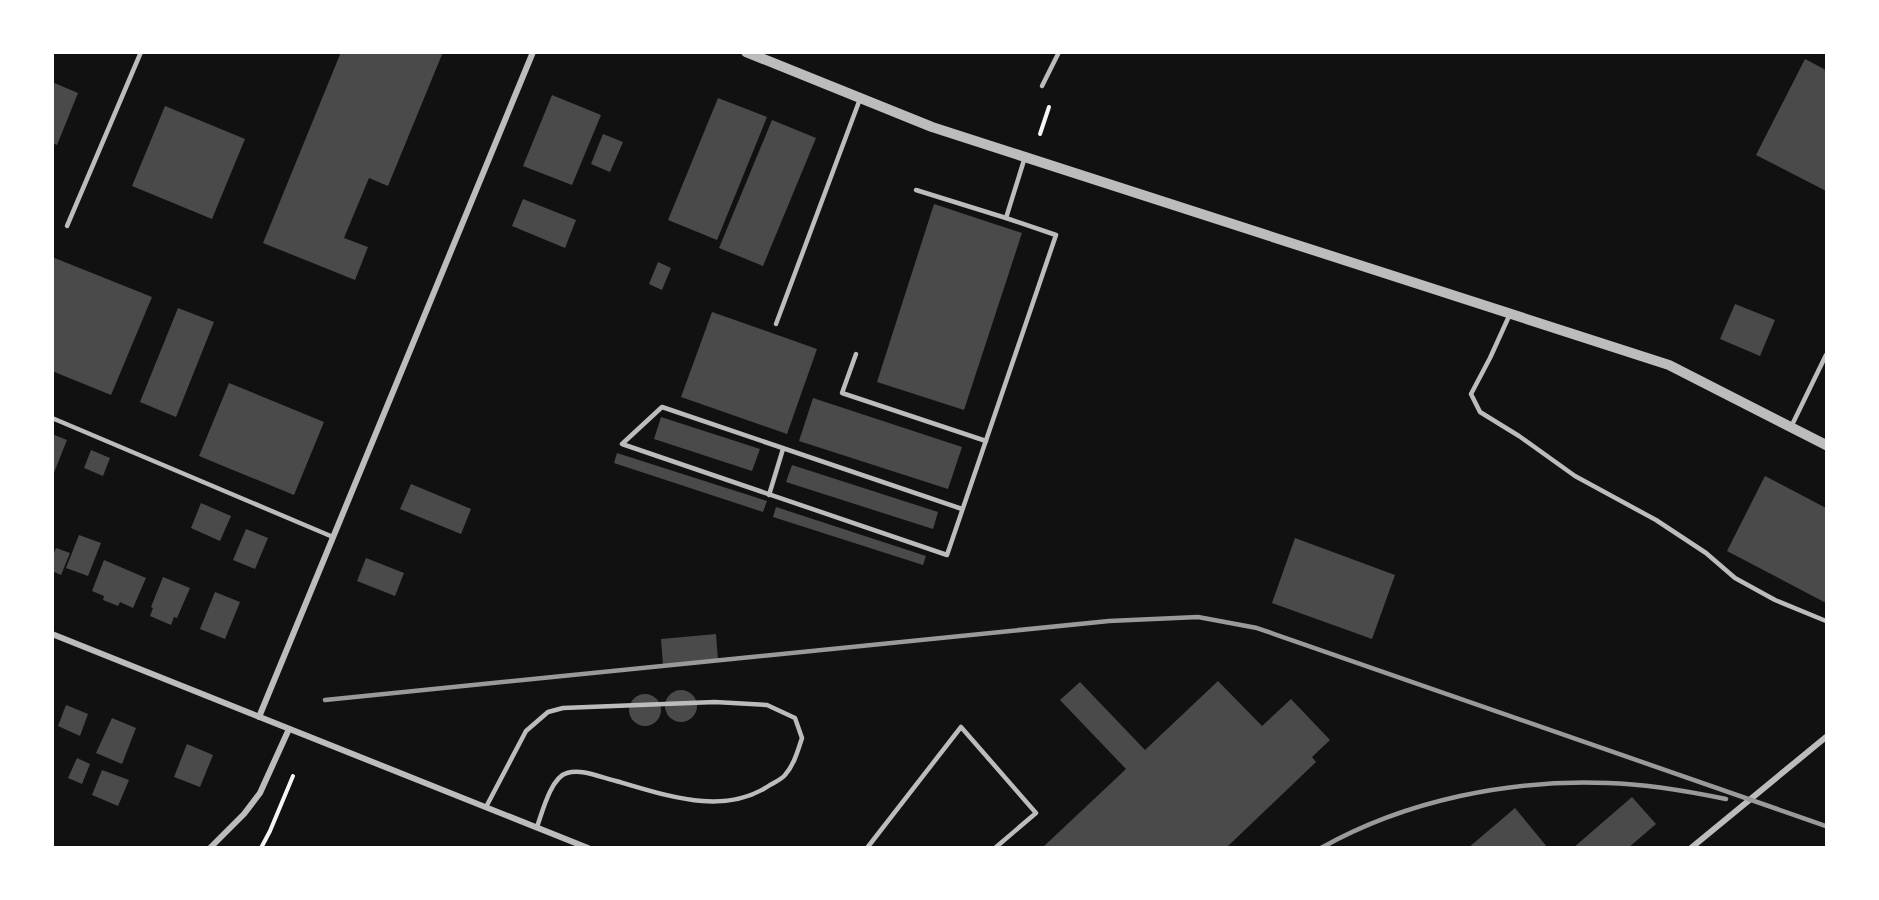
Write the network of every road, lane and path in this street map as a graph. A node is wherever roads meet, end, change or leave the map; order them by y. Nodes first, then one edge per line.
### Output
1 (141, 52) edge
2 (533, 52) edge
3 (746, 52) edge
4 (1059, 52) edge
5 (1042, 86) dead end
6 (860, 99) junction
7 (1049, 107) dead end
8 (1040, 134) dead end
9 (1025, 157) junction
10 (916, 190) dead end
11 (1006, 218) junction
12 (67, 226) dead end
13 (1510, 314) junction
14 (776, 324) dead end
15 (856, 354) dead end
16 (1827, 355) edge
17 (52, 418) edge
18 (1791, 427) junction
19 (986, 441) junction
20 (1827, 445) edge
21 (783, 448) junction
22 (769, 495) junction
23 (962, 509) junction
24 (333, 537) junction
25 (1827, 621) edge
26 (52, 634) edge
27 (259, 717) junction
28 (289, 729) junction
29 (1827, 738) edge
30 (292, 777) dead end
31 (486, 807) junction
32 (537, 827) junction
33 (210, 848) edge
34 (261, 848) edge
35 (588, 848) edge
36 (867, 848) edge
37 (995, 848) edge
38 (1690, 848) edge

1 - 12 lane
2 - 24 street
3 - 6 street
4 - 5 lane
6 - 9 street
6 - 14 lane
7 - 8 path
9 - 11 lane
9 - 13 street
10 - 11 lane
11 - 19 lane
13 - 18 street
13 - 25 lane
15 - 19 lane
16 - 18 lane
17 - 24 lane
18 - 20 street
19 - 23 lane
21 - 22 lane
21 - 22 lane
21 - 23 lane
22 - 23 lane
24 - 27 street
26 - 27 street
27 - 28 street
28 - 31 street
28 - 33 street
29 - 38 street
30 - 34 path
31 - 32 street
31 - 32 lane
32 - 35 street
36 - 37 lane

